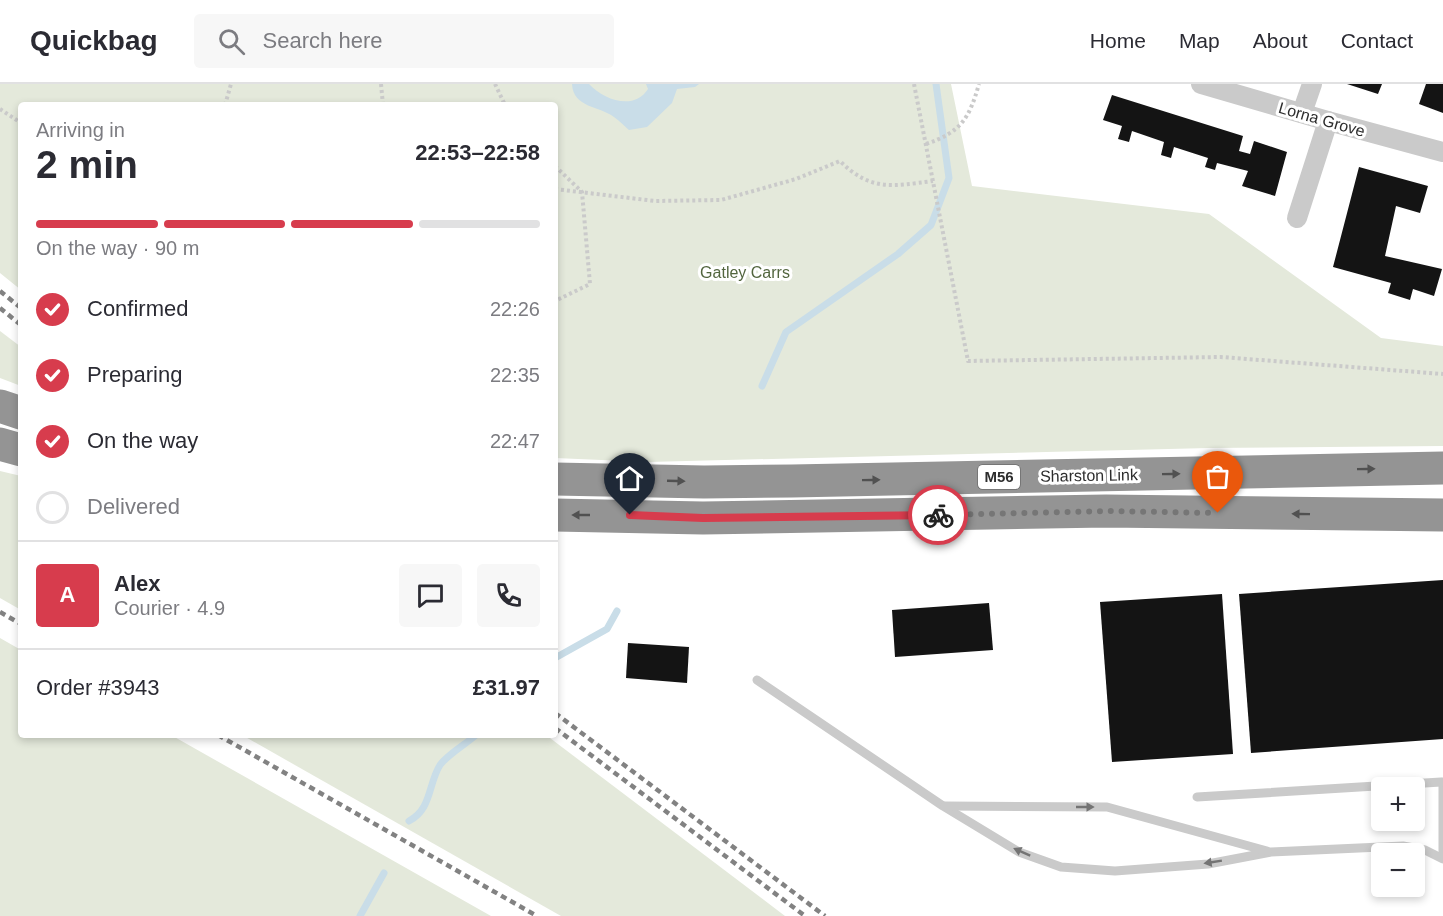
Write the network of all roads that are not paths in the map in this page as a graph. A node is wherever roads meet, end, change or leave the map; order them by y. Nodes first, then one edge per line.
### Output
1 (1202, 84) edge
2 (1312, 84) edge
3 (1302, 113) junction
4 (1328, 122) junction
5 (1443, 152) edge
6 (1297, 218) dead end
7 (0, 406) edge
8 (18, 411) edge
9 (0, 444) edge
10 (18, 449) edge
11 (1443, 468) edge
12 (558, 479) edge
13 (558, 515) edge
14 (1443, 515) edge
15 (757, 681) dead end
16 (1442, 782) edge
17 (1197, 797) dead end
18 (943, 806) junction
19 (1271, 852) junction
20 (1443, 852) edge
21 (1443, 859) edge

1 - 3 street, Lorna Grove
2 - 3 street
3 - 4 street, Lorna Grove
4 - 5 street, Lorna Grove
4 - 6 street
7 - 8 highway
9 - 10 highway
12 -> 11 highway, Sharston Link / M56
14 -> 13 highway, M56
15 - 18 lane
16 - 17 lane
16 - 20 lane
18 -> 19 lane
19 -> 18 lane
19 - 21 lane

